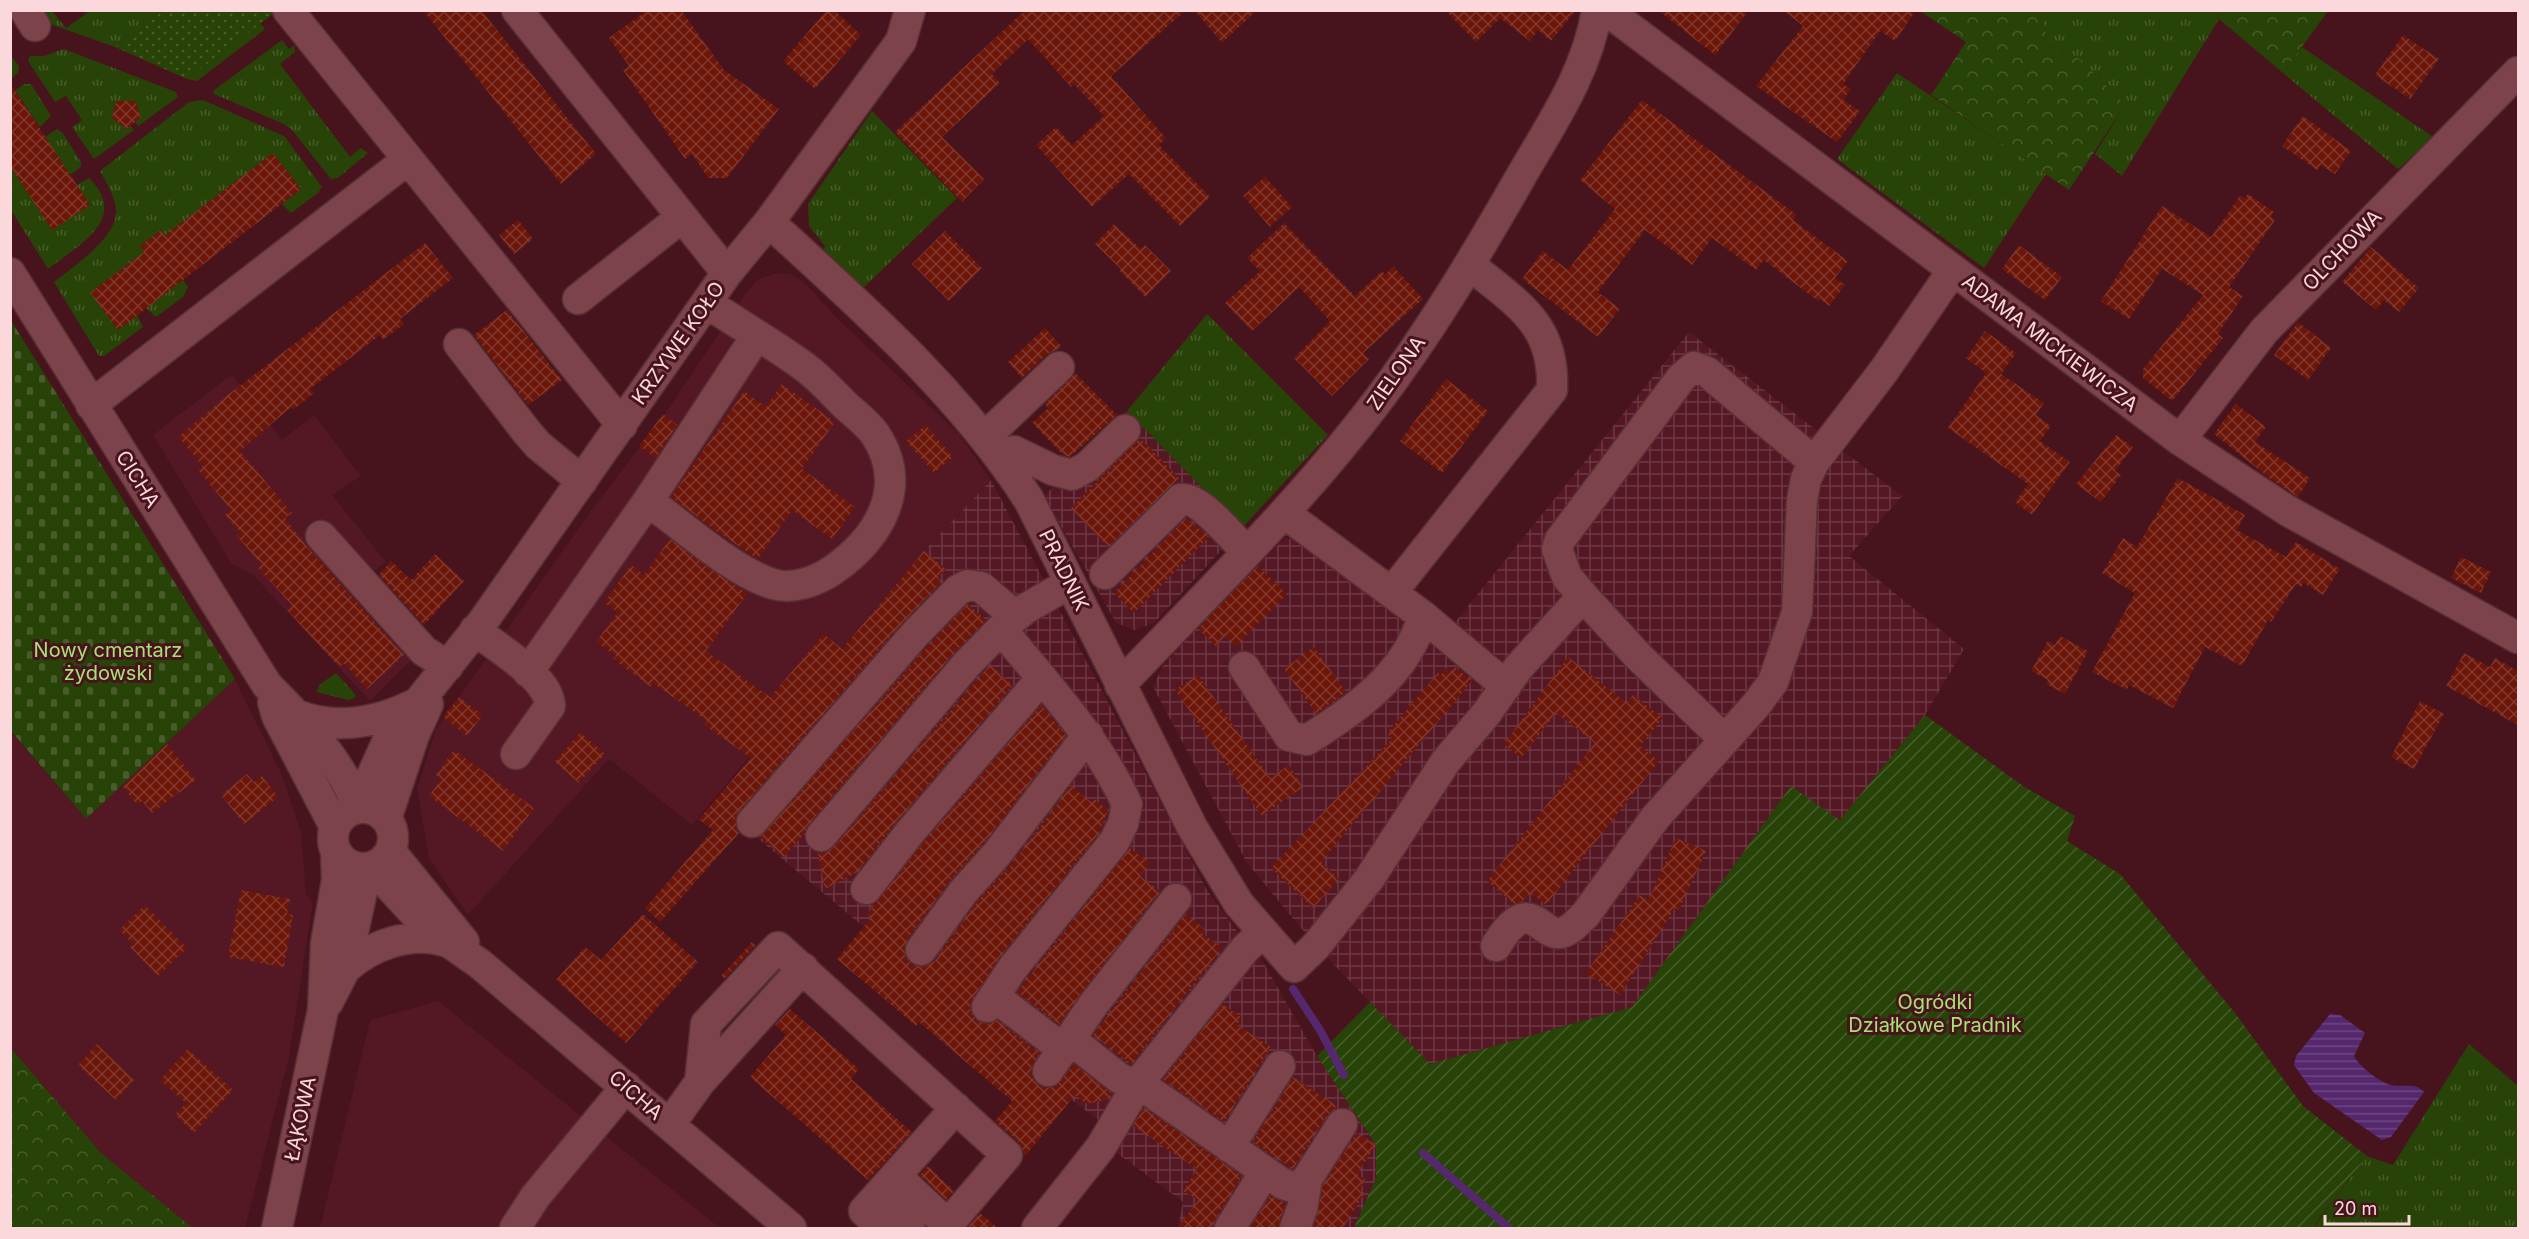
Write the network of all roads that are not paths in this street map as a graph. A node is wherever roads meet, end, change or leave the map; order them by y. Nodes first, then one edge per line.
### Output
1 (288, 10) edge
2 (517, 10) edge
3 (910, 10) edge
4 (1597, 10) edge
5 (1606, 10) edge
6 (2518, 72) edge
7 (407, 160) junction
8 (682, 217) junction
9 (769, 222) junction
10 (1470, 265) junction
11 (1953, 270) junction
12 (10, 273) edge
13 (727, 273) junction
14 (578, 299) dead end
15 (706, 303) junction
16 (757, 335) junction
17 (459, 344) dead end
18 (1059, 367) dead end
19 (91, 405) junction
20 (622, 425) junction
21 (1125, 430) dead end
22 (2180, 440) junction
23 (992, 445) junction
24 (1814, 462) junction
25 (582, 481) junction
26 (648, 501) junction
27 (1284, 513) junction
28 (321, 536) dead end
29 (1247, 552) junction
30 (1105, 574) dead end
31 (1070, 583) junction
32 (1392, 592) junction
33 (1583, 596) junction
34 (1423, 616) junction
35 (1008, 622) junction
36 (476, 630) junction
37 (2518, 638) edge
38 (1244, 667) dead end
39 (445, 670) junction
40 (528, 672) junction
41 (1042, 678) junction
42 (267, 685) junction
43 (1120, 685) junction
44 (1506, 686) junction
45 (413, 705) junction
46 (297, 715) junction
47 (1088, 735) junction
48 (1725, 740) junction
49 (516, 754) dead end
50 (752, 822) dead end
51 (356, 823) junction
52 (821, 836) dead end
53 (376, 862) junction
54 (866, 889) dead end
55 (1176, 899) dead end
56 (1262, 933) junction
57 (447, 942) junction
58 (1496, 946) dead end
59 (921, 950) dead end
60 (480, 964) junction
61 (345, 969) junction
62 (323, 1010) junction
63 (1061, 1054) junction
64 (1280, 1066) dead end
65 (1137, 1084) junction
66 (626, 1087) junction
67 (956, 1108) junction
68 (669, 1124) junction
69 (1342, 1124) dead end
70 (1229, 1147) junction
71 (1265, 1172) junction
72 (896, 1176) junction
73 (1305, 1191) junction
74 (876, 1198) junction
75 (946, 1227) edge
76 (277, 1228) edge
77 (515, 1228) edge
78 (791, 1228) edge
79 (883, 1228) edge
80 (910, 1228) edge
81 (1037, 1228) edge
82 (1230, 1228) edge
83 (1295, 1228) edge

1 - 7 street
2 - 8 street
3 - 9 street, KRZYWE KOŁO
4 - 10 street, ZIELONA
5 - 11 street, ADAMA MICKIEWICZA
6 - 22 street, OLCHOWA
7 - 19 street
7 - 20 street
8 - 13 street
8 - 14 street
9 - 13 street, KRZYWE KOŁO
9 - 23 street, PRADNIK
10 - 27 street, ZIELONA
10 - 32 street
11 - 22 street, ADAMA MICKIEWICZA
11 - 24 street
12 - 19 street, CICHA
13 - 15 street, KRZYWE KOŁO
15 - 16 street
15 - 20 street, KRZYWE KOŁO
16 - 26 street
16 - 26 street
17 - 25 street
18 - 23 street
19 - 42 street, CICHA
20 - 25 street, KRZYWE KOŁO
21 - 23 street
22 - 37 street, ADAMA MICKIEWICZA
23 - 31 street, PRADNIK
24 - 33 street
24 - 48 street
25 - 36 street, KRZYWE KOŁO
26 - 40 street
27 - 29 street, ZIELONA
27 - 32 street
28 - 39 street
29 - 30 street
29 - 43 street, ZIELONA
31 - 35 street
31 - 43 street, PRADNIK
32 - 34 street
33 - 44 street
33 - 48 street
34 - 38 street
34 - 44 street
35 - 41 street
35 - 50 street
35 - 52 street
36 - 39 street, KRZYWE KOŁO
36 - 40 street
39 - 45 street, KRZYWE KOŁO
39 - 51 street, KRZYWE KOŁO
40 - 49 street
41 - 47 street
41 - 54 street
42 - 46 street, CICHA
42 - 51 street, CICHA
43 - 56 street, PRADNIK
44 - 56 street, PRADNIK
45 - 46 street, CICHA
45 - 51 street, KRZYWE KOŁO
46 - 51 street, CICHA
47 - 59 street
47 - 63 street
48 - 58 street
51 - 53 street, ŁĄKOWA
51 - 53 street
51 - 62 street, ŁĄKOWA
53 - 57 street, CICHA
53 - 60 street, CICHA
53 - 61 street, ŁĄKOWA
55 - 63 street
56 - 65 street
57 - 60 street, CICHA
57 - 61 street, CICHA
60 - 66 street, CICHA
61 - 62 street, ŁĄKOWA
62 - 76 street, ŁĄKOWA
63 - 65 street
64 - 70 street
65 - 70 street
65 - 81 street
66 - 68 street, CICHA
66 - 77 street
67 - 68 street
67 - 72 street
67 - 75 street
68 - 78 street, CICHA
69 - 73 street
70 - 71 street
71 - 73 street
71 - 82 street
72 - 74 street
72 - 75 street
73 - 83 street
74 - 79 street
74 - 80 street

